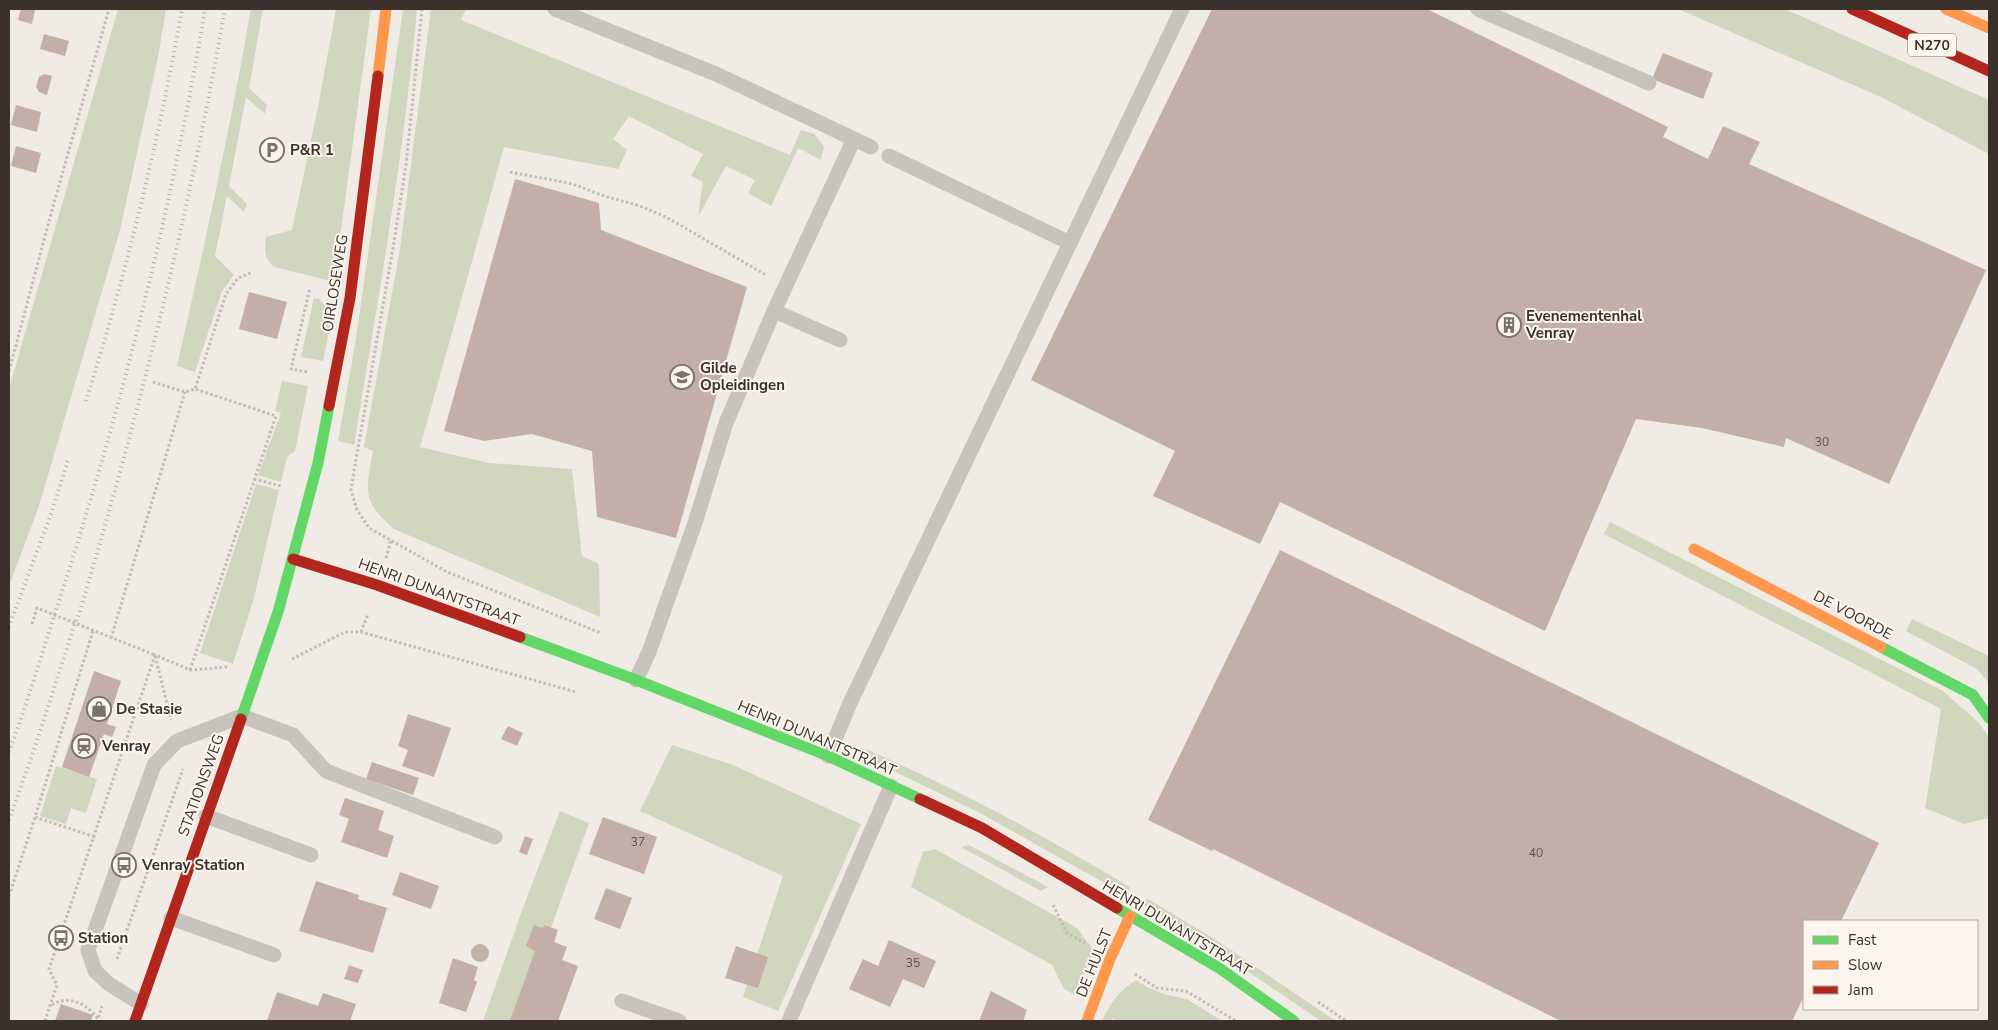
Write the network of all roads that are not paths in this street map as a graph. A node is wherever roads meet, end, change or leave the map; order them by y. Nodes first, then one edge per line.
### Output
1 (386, 9) edge
2 (555, 9) edge
3 (1182, 9) edge
4 (1478, 9) edge
5 (1852, 9) edge
6 (1946, 9) edge
7 (1989, 28) edge
8 (1989, 71) edge
9 (1649, 83) dead end
10 (854, 139) junction
11 (870, 147) dead end
12 (888, 156) dead end
13 (1070, 243) junction
14 (774, 311) junction
15 (840, 340) dead end
16 (1694, 550) dead end
17 (293, 559) junction
18 (636, 680) junction
19 (242, 716) junction
20 (1989, 718) edge
21 (828, 756) junction
22 (891, 786) junction
23 (206, 816) junction
24 (495, 837) dead end
25 (311, 855) dead end
26 (1130, 916) junction
27 (171, 918) junction
28 (274, 955) dead end
29 (622, 1001) dead end
30 (141, 1004) junction
31 (135, 1021) edge
32 (679, 1021) edge
33 (789, 1021) edge
34 (1087, 1021) edge
35 (1294, 1021) edge

1 - 17 street, OIRLOSEWEG
2 - 10 lane
3 - 13 lane
4 - 9 lane
5 - 8 street, N270
6 - 7 street, N270
10 - 11 lane
10 - 14 lane
12 - 13 lane
13 - 21 lane
14 - 15 lane
14 - 18 lane
16 - 20 street, DE VOORDE
17 - 18 street, HENRI DUNANTSTRAAT
17 - 19 street, STATIONSWEG
18 - 21 street, HENRI DUNANTSTRAAT
19 - 23 street, STATIONSWEG
19 - 24 lane
19 - 30 lane
21 - 22 street, HENRI DUNANTSTRAAT
22 - 26 street, HENRI DUNANTSTRAAT
22 - 33 lane
23 - 25 lane
23 - 27 street, STATIONSWEG
26 - 34 street, DE HULST
26 - 35 street, HENRI DUNANTSTRAAT
27 - 28 lane
27 - 30 street, STATIONSWEG
29 - 32 lane
30 - 31 street, STATIONSWEG

